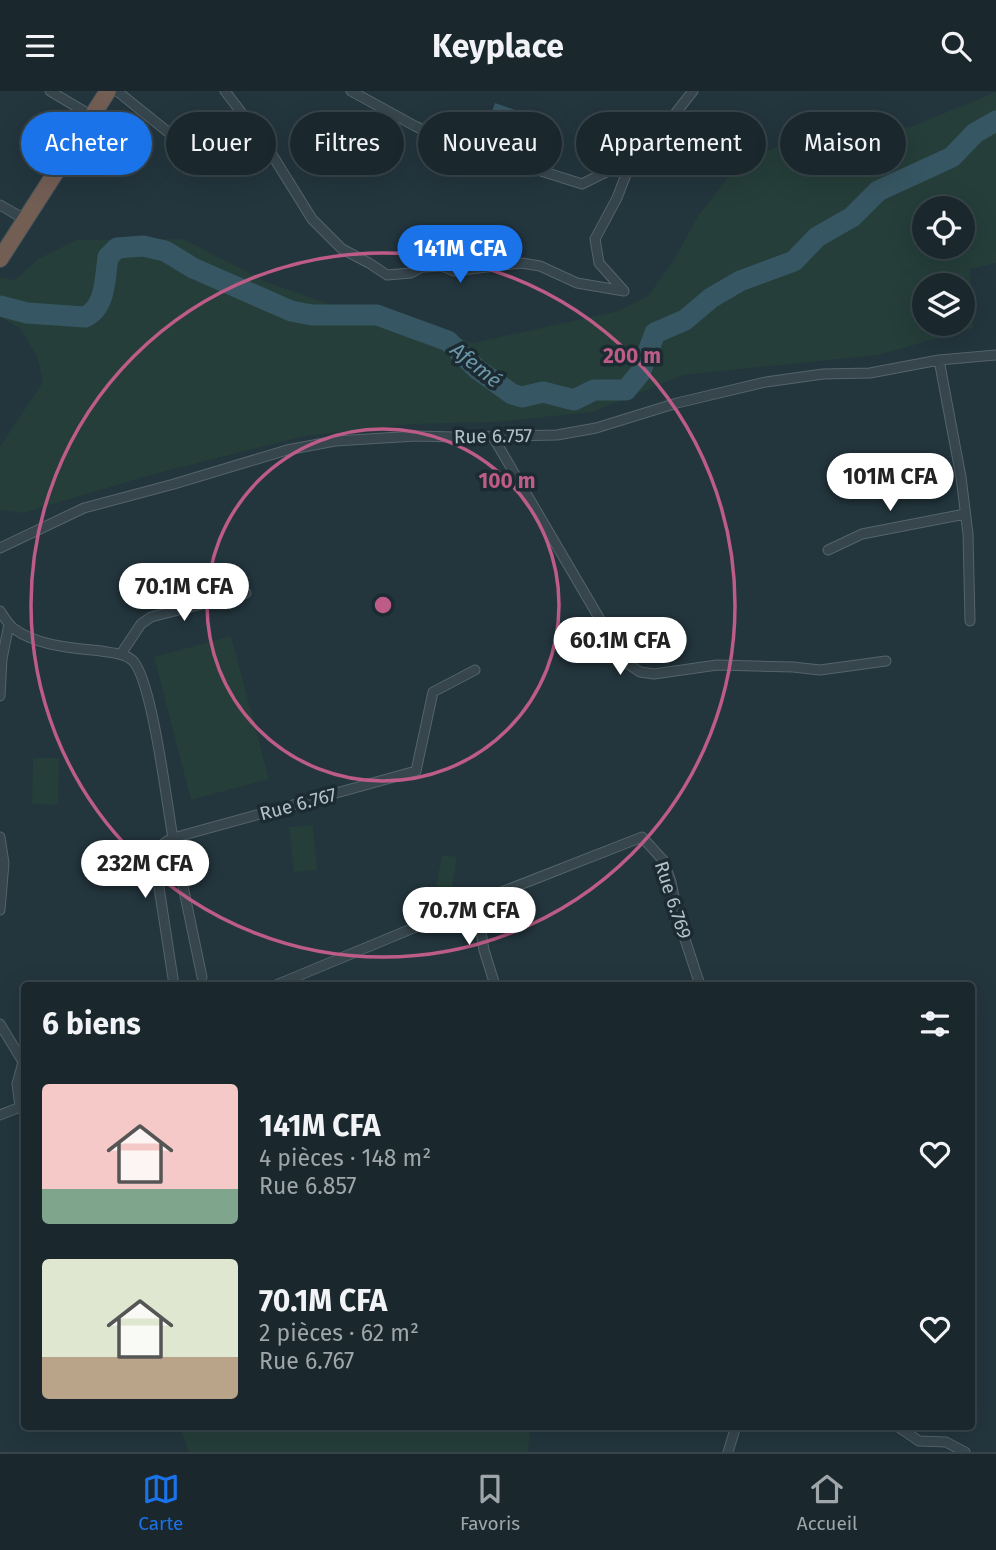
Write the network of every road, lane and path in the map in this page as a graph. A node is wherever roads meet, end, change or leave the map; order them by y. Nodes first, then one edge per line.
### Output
1 (50, 91) edge
2 (108, 91) edge
3 (117, 91) edge
4 (225, 91) edge
5 (351, 91) edge
6 (692, 91) edge
7 (85, 112) edge
8 (95, 112) edge
9 (676, 112) edge
10 (166, 130) edge
11 (54, 175) edge
12 (600, 175) edge
13 (626, 175) edge
14 (0, 205) edge
15 (26, 220) junction
16 (0, 259) edge
17 (996, 355) edge
18 (939, 360) junction
19 (493, 437) junction
20 (965, 514) junction
21 (0, 548) edge
22 (828, 550) dead end
23 (246, 593) dead end
24 (0, 611) edge
25 (970, 621) dead end
26 (9, 624) junction
27 (121, 654) junction
28 (886, 661) dead end
29 (475, 670) dead end
30 (0, 696) edge
31 (0, 837) edge
32 (173, 838) junction
33 (476, 902) junction
34 (0, 909) edge
35 (202, 977) dead end
36 (174, 982) edge
37 (283, 982) edge
38 (494, 982) edge
39 (699, 982) edge
40 (0, 1024) edge
41 (21, 1059) edge
42 (21, 1069) edge
43 (21, 1102) edge
44 (21, 1106) edge
45 (0, 1115) edge
46 (735, 1430) edge
47 (903, 1430) edge
48 (728, 1452) edge
49 (965, 1452) edge

1 - 7 street
2 - 8 highway
3 - 10 street
4 - 13 street
5 - 12 street
6 - 9 street
11 - 15 highway
14 - 15 street
15 - 16 highway
17 - 18 street, Rue 6.757
18 - 19 street, Rue 6.757
18 - 20 street
19 - 21 street, Rue 6.757
19 - 28 street
20 - 22 street
20 - 25 street
23 - 27 street
24 - 26 street
26 - 27 street
26 - 30 street
27 - 32 street
29 - 32 street, Rue 6.767
31 - 34 street
32 - 35 street
32 - 36 street
33 - 37 street, Rue 6.769
33 - 38 street
33 - 39 street, Rue 6.769
40 - 41 street
42 - 43 street
44 - 45 street
46 - 48 street
47 - 49 street

